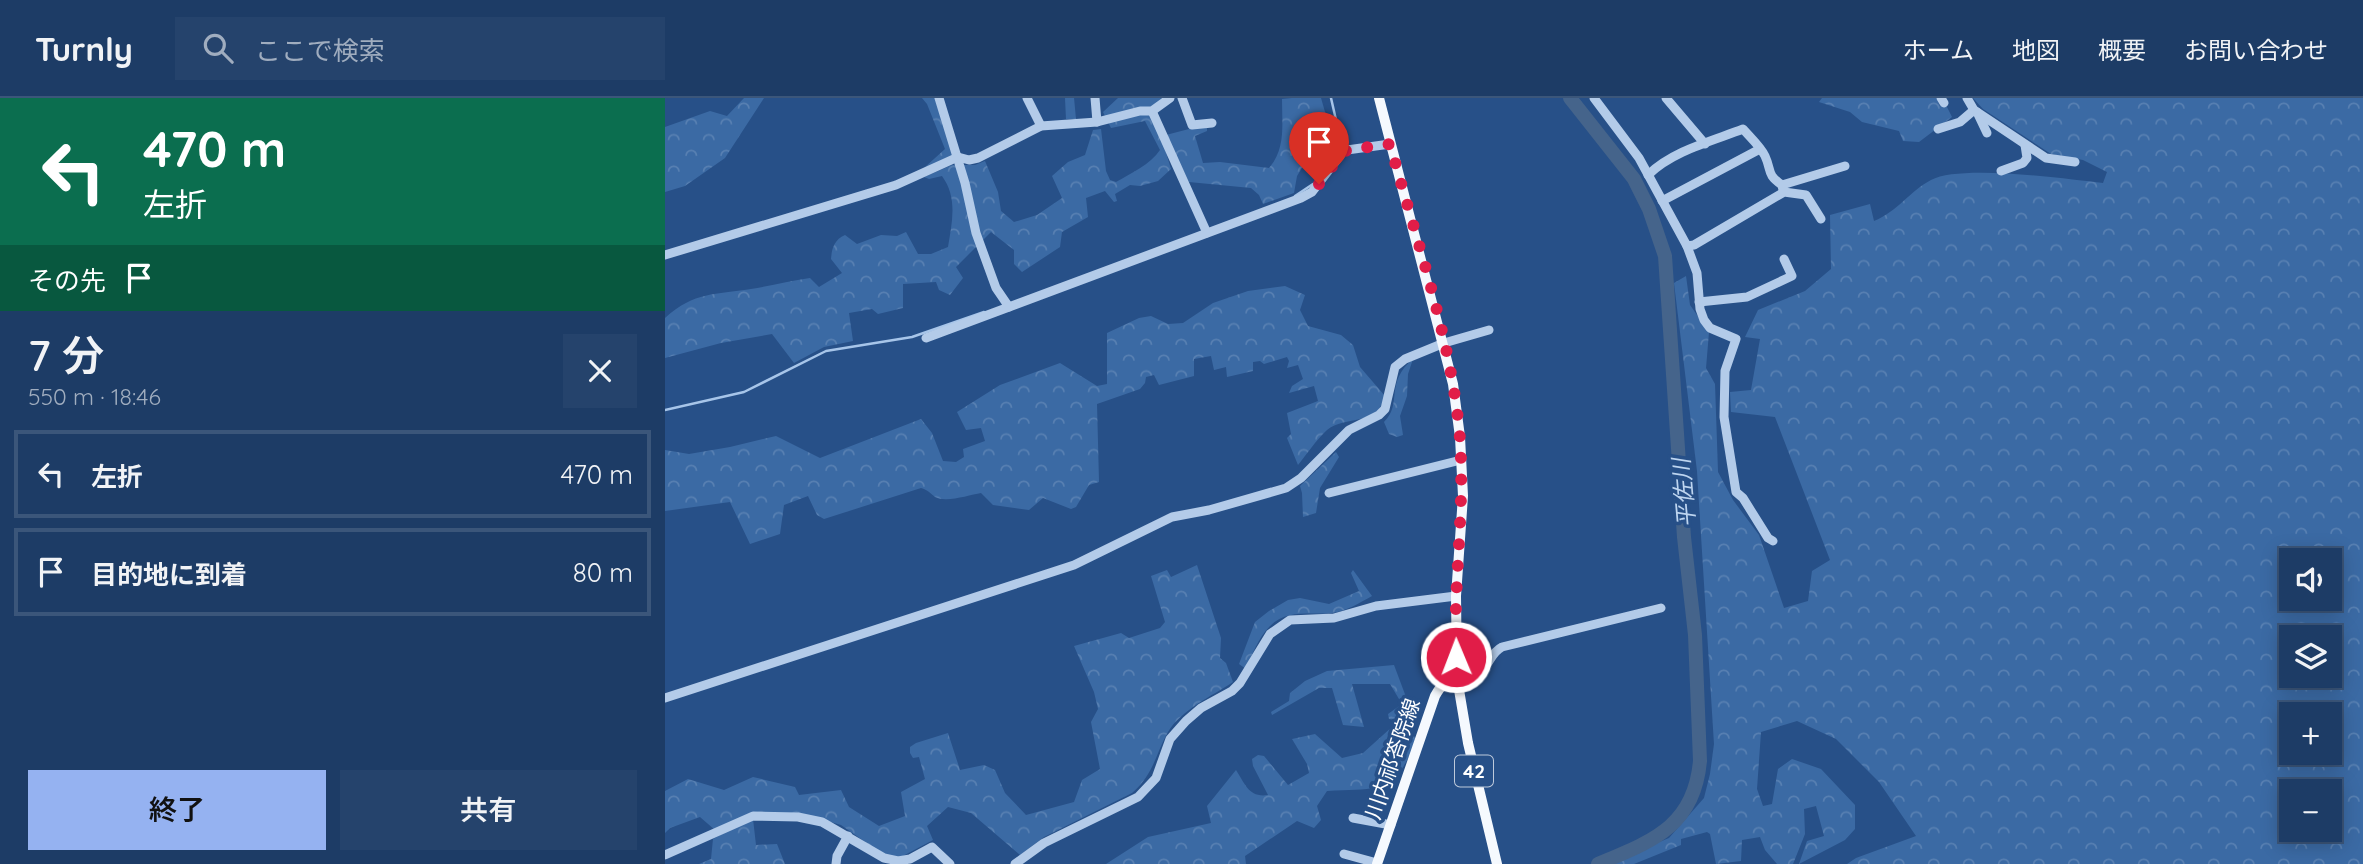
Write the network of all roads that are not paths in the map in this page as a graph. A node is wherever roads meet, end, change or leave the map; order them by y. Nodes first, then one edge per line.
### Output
1 (939, 98) edge
2 (1027, 98) edge
3 (1095, 98) edge
4 (1170, 98) edge
5 (1182, 98) edge
6 (1379, 98) edge
7 (1594, 98) edge
8 (1666, 98) edge
9 (1967, 98) edge
10 (1151, 111) junction
11 (1976, 111) junction
12 (1097, 122) junction
13 (1212, 123) dead end
14 (1041, 126) junction
15 (1938, 129) dead end
16 (1987, 133) dead end
17 (1390, 144) junction
18 (1705, 144) junction
19 (2025, 145) junction
20 (1760, 149) junction
21 (958, 157) junction
22 (2075, 162) dead end
23 (1845, 166) dead end
24 (2001, 171) dead end
25 (1648, 175) junction
26 (1783, 188) junction
27 (1662, 201) junction
28 (1821, 219) dead end
29 (1206, 230) junction
30 (1687, 246) junction
31 (665, 255) edge
32 (1784, 259) dead end
33 (1699, 302) junction
34 (1008, 305) junction
35 (1489, 330) dead end
36 (926, 338) dead end
37 (1444, 343) junction
38 (1461, 460) junction
39 (1329, 493) dead end
40 (1773, 541) dead end
41 (1456, 596) junction
42 (1661, 608) dead end
43 (1457, 678) junction
44 (665, 698) edge
45 (1353, 818) dead end
46 (1391, 825) junction
47 (848, 836) junction
48 (665, 855) edge
49 (1344, 855) dead end
50 (1017, 862) edge
51 (836, 864) edge
52 (950, 864) edge
53 (1377, 864) edge
54 (1497, 864) edge

1 - 21 street
2 - 14 street
3 - 12 street
4 - 10 street
5 - 13 street
6 - 17 main road, 42
7 - 25 street
8 - 18 street
9 - 11 street
10 - 12 street
10 - 29 street
11 - 15 street
11 - 16 street
11 - 19 street
12 - 14 street
14 - 21 street
17 - 29 street
17 - 37 main road, 42
18 - 20 street
18 - 25 street
19 - 22 street
19 - 24 street
20 - 26 street
20 - 27 street
21 - 31 street
21 - 34 street
23 - 26 street
25 - 27 street
26 - 28 street
26 - 30 street
27 - 30 street
29 - 34 street
30 - 33 street
32 - 33 street
33 - 40 street
34 - 36 street
35 - 37 street
37 - 38 main road, 42
37 - 44 street
38 - 39 street
38 - 41 main road, 42
41 - 43 main road, 42
41 - 50 street
42 - 43 street
43 - 46 main road, 川内祁答院線
43 - 54 main road, 42
45 - 46 street
46 - 53 main road, 川内祁答院線
47 - 48 street
47 - 51 street
47 - 52 street
49 - 53 street

